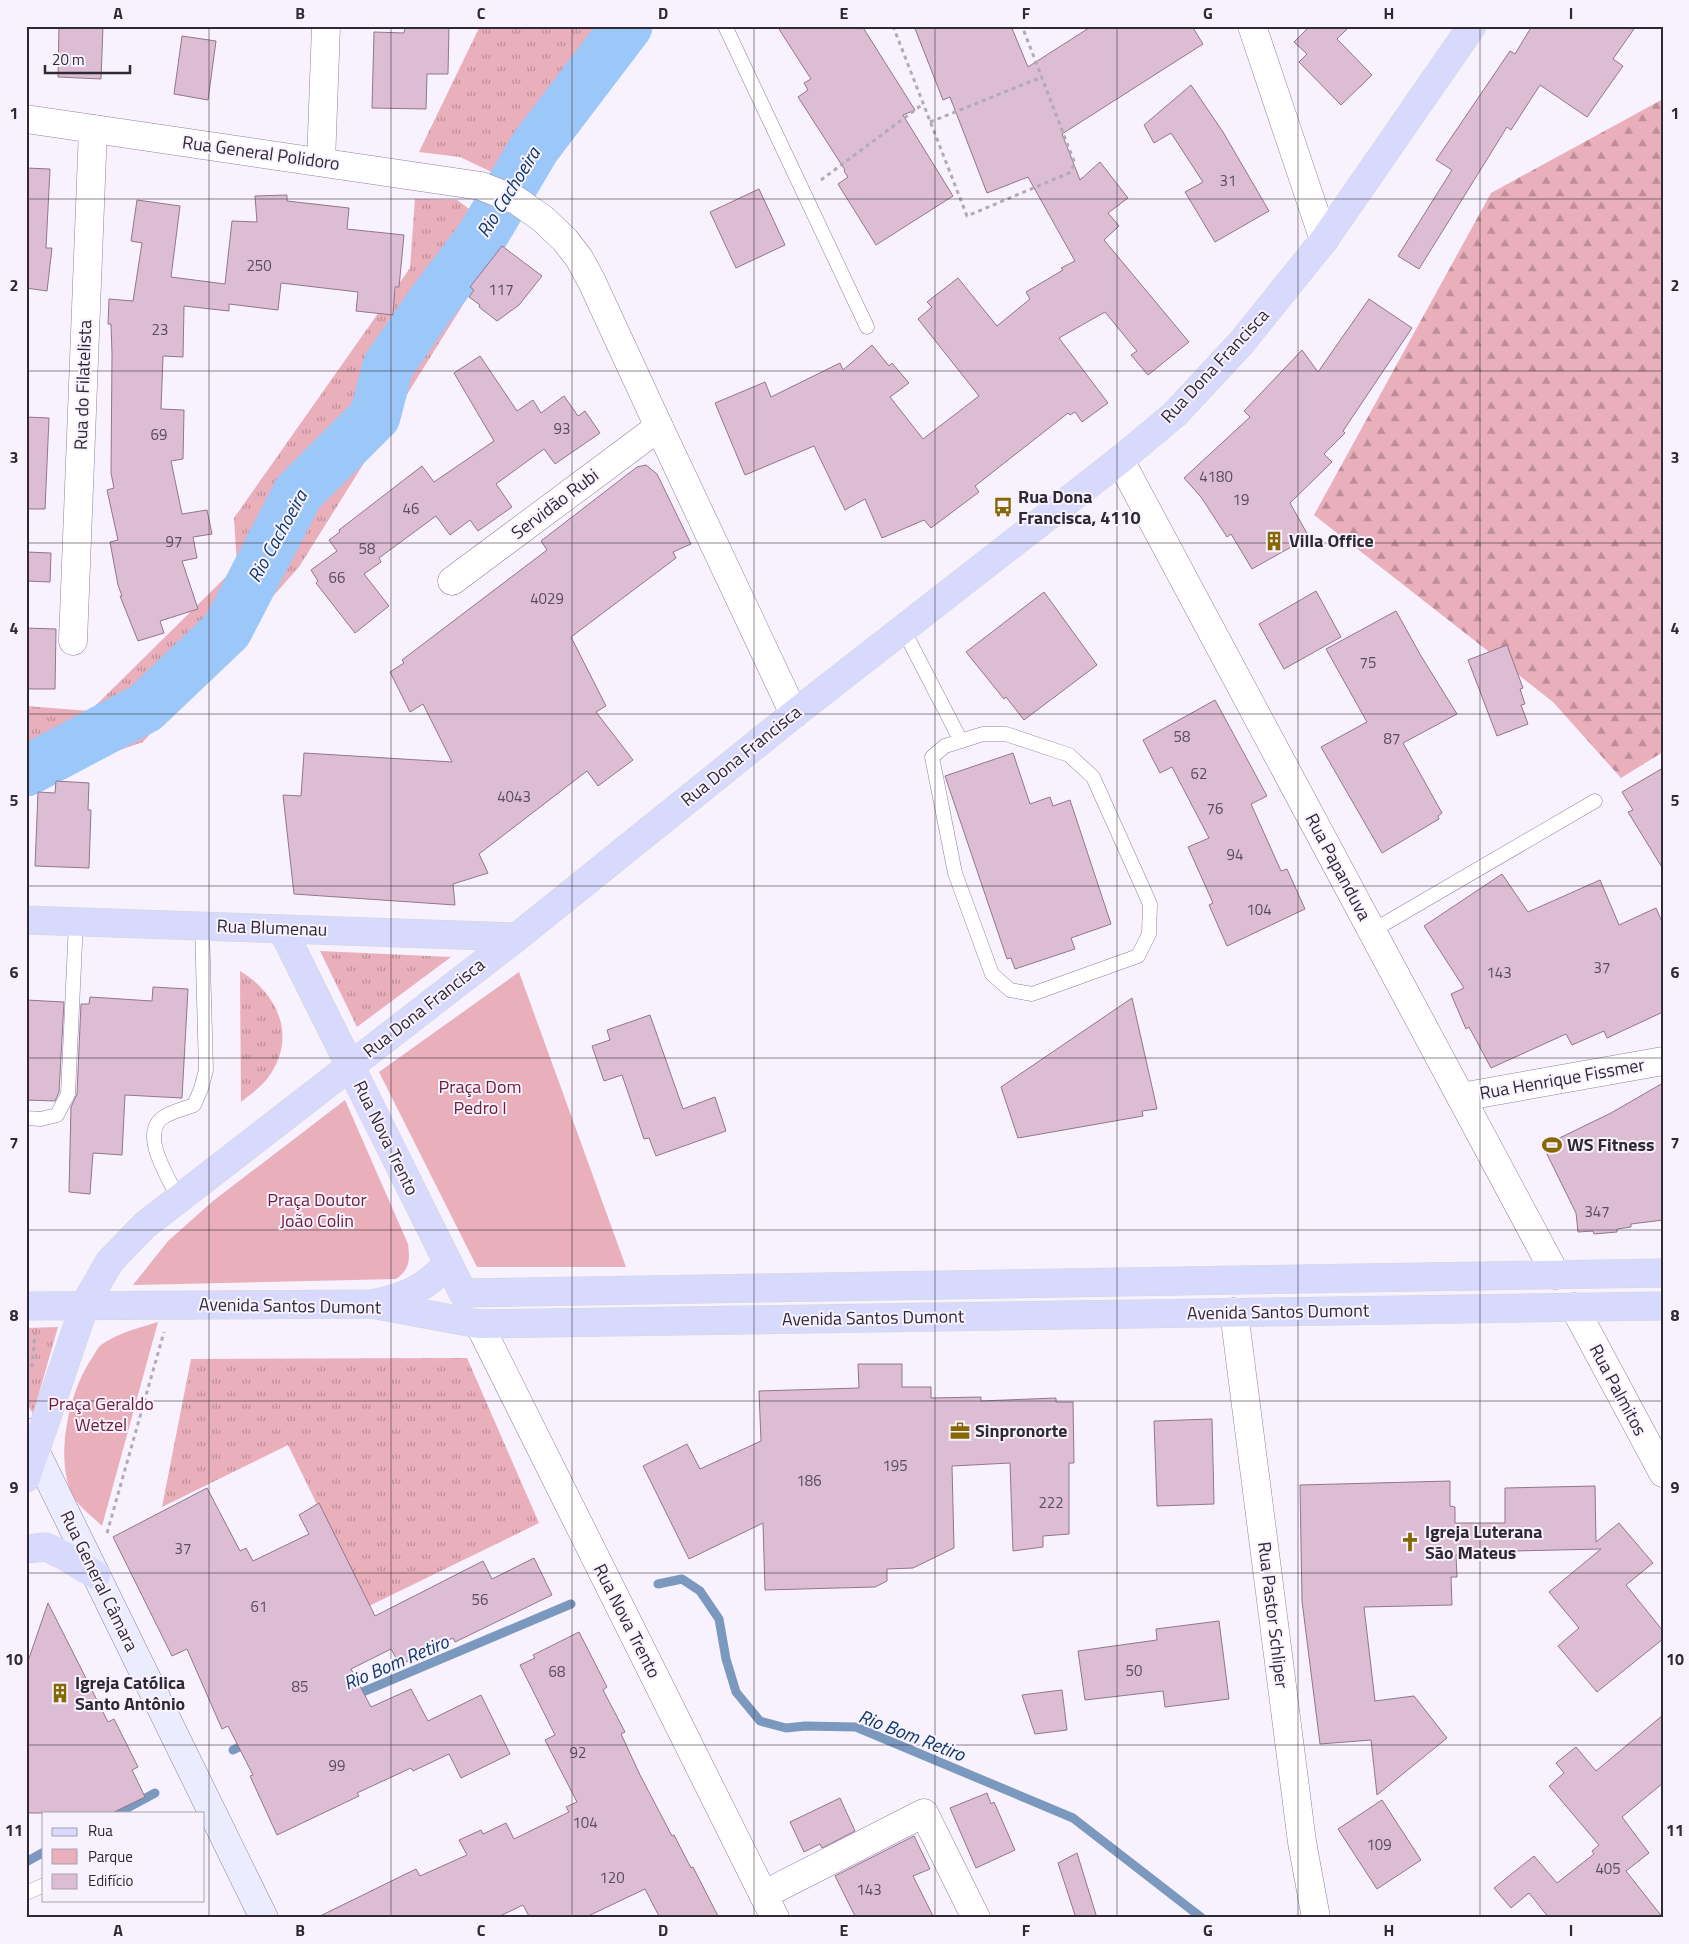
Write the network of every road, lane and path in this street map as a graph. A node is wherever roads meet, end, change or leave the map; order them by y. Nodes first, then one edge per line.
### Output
1 (326, 26) edge
2 (724, 26) edge
3 (893, 26) edge
4 (1022, 26) edge
5 (1252, 26) edge
6 (1472, 26) edge
7 (1042, 77) junction
8 (923, 104) junction
9 (26, 119) edge
10 (930, 122) junction
11 (93, 129) junction
12 (321, 162) junction
13 (803, 194) junction
14 (1324, 240) junction
15 (867, 327) dead end
16 (659, 427) junction
17 (1120, 460) junction
18 (452, 581) dead end
19 (903, 629) junction
20 (73, 641) dead end
21 (794, 714) junction
22 (961, 741) junction
23 (1595, 801) dead end
24 (26, 920) edge
25 (76, 922) junction
26 (202, 926) junction
27 (282, 929) junction
28 (1372, 931) junction
29 (517, 936) junction
30 (1663, 1060) edge
31 (350, 1066) junction
32 (1461, 1097) junction
33 (26, 1118) edge
34 (178, 1198) junction
35 (448, 1263) junction
36 (1663, 1273) edge
37 (1556, 1275) junction
38 (463, 1293) joint
39 (84, 1304) junction
40 (173, 1304) junction
41 (371, 1304) junction
42 (32, 1306) edge
43 (1663, 1306) edge
44 (1574, 1307) junction
45 (1234, 1312) junction
46 (479, 1324) junction
47 (32, 1369) dead end
48 (31, 1442) edge
49 (1663, 1473) edge
50 (26, 1478) edge
51 (26, 1549) edge
52 (96, 1575) junction
53 (205, 1811) edge
54 (42, 1886) edge
55 (26, 1893) edge
56 (769, 1907) edge
57 (264, 1918) edge
58 (976, 1918) edge
59 (1316, 1918) edge

1 - 12 street
2 - 13 lane
3 - 8 path
4 - 7 path
5 - 14 street
6 - 14 main road, Rua Dona Francisca
7 - 10 path
7 - 10 path
8 - 10 path
8 - 13 path
9 - 11 street, Rua General Polidoro
11 - 12 street, Rua General Polidoro
11 - 20 street, Rua do Filatelista
12 - 16 street, Rua General Polidoro
13 - 15 lane
14 - 17 main road, Rua Dona Francisca
16 - 18 street, Servidão Rubi
16 - 21 street
17 - 19 main road, Rua Dona Francisca
17 - 28 street, Rua Papanduva
19 - 21 main road, Rua Dona Francisca
19 - 22 lane
21 - 29 main road, Rua Dona Francisca
22 - 22 lane
23 - 28 lane
24 - 25 main road, Rua Blumenau
25 - 26 main road, Rua Blumenau
25 - 33 lane
26 - 27 main road, Rua Blumenau
26 - 34 lane
27 - 29 main road, Rua Blumenau
27 - 31 main road, Rua Nova Trento
28 - 32 street, Rua Papanduva
29 - 31 main road, Rua Dona Francisca
30 - 32 street, Rua Henrique Fissmer
31 - 34 main road, Rua Dona Francisca
31 - 35 main road, Rua Nova Trento
32 - 37 street, Rua Papanduva
34 - 39 main road, Rua Dona Francisca
35 - 38 main road, Rua Nova Trento
35 - 41 main road
36 - 37 main road, Avenida Santos Dumont
37 - 38 main road, Avenida Santos Dumont
39 - 40 main road, Avenida Santos Dumont
39 - 42 main road, Avenida Santos Dumont
39 - 48 main road, Rua Dona Francisca
40 - 41 main road, Avenida Santos Dumont
40 - 52 path
41 - 46 main road, Avenida Santos Dumont
42 - 47 path
43 - 44 main road, Avenida Santos Dumont
44 - 45 main road, Avenida Santos Dumont
44 - 49 street, Rua Palmitos
45 - 46 main road, Avenida Santos Dumont
45 - 59 street, Rua Pastor Schliper
46 - 56 street, Rua Nova Trento
48 - 50 main road, Rua Dona Francisca
48 - 52 main road, Rua General Câmara
51 - 52 main road
52 - 53 main road, Rua General Câmara
53 - 57 main road, Rua General Câmara
54 - 55 lane
56 - 58 street

